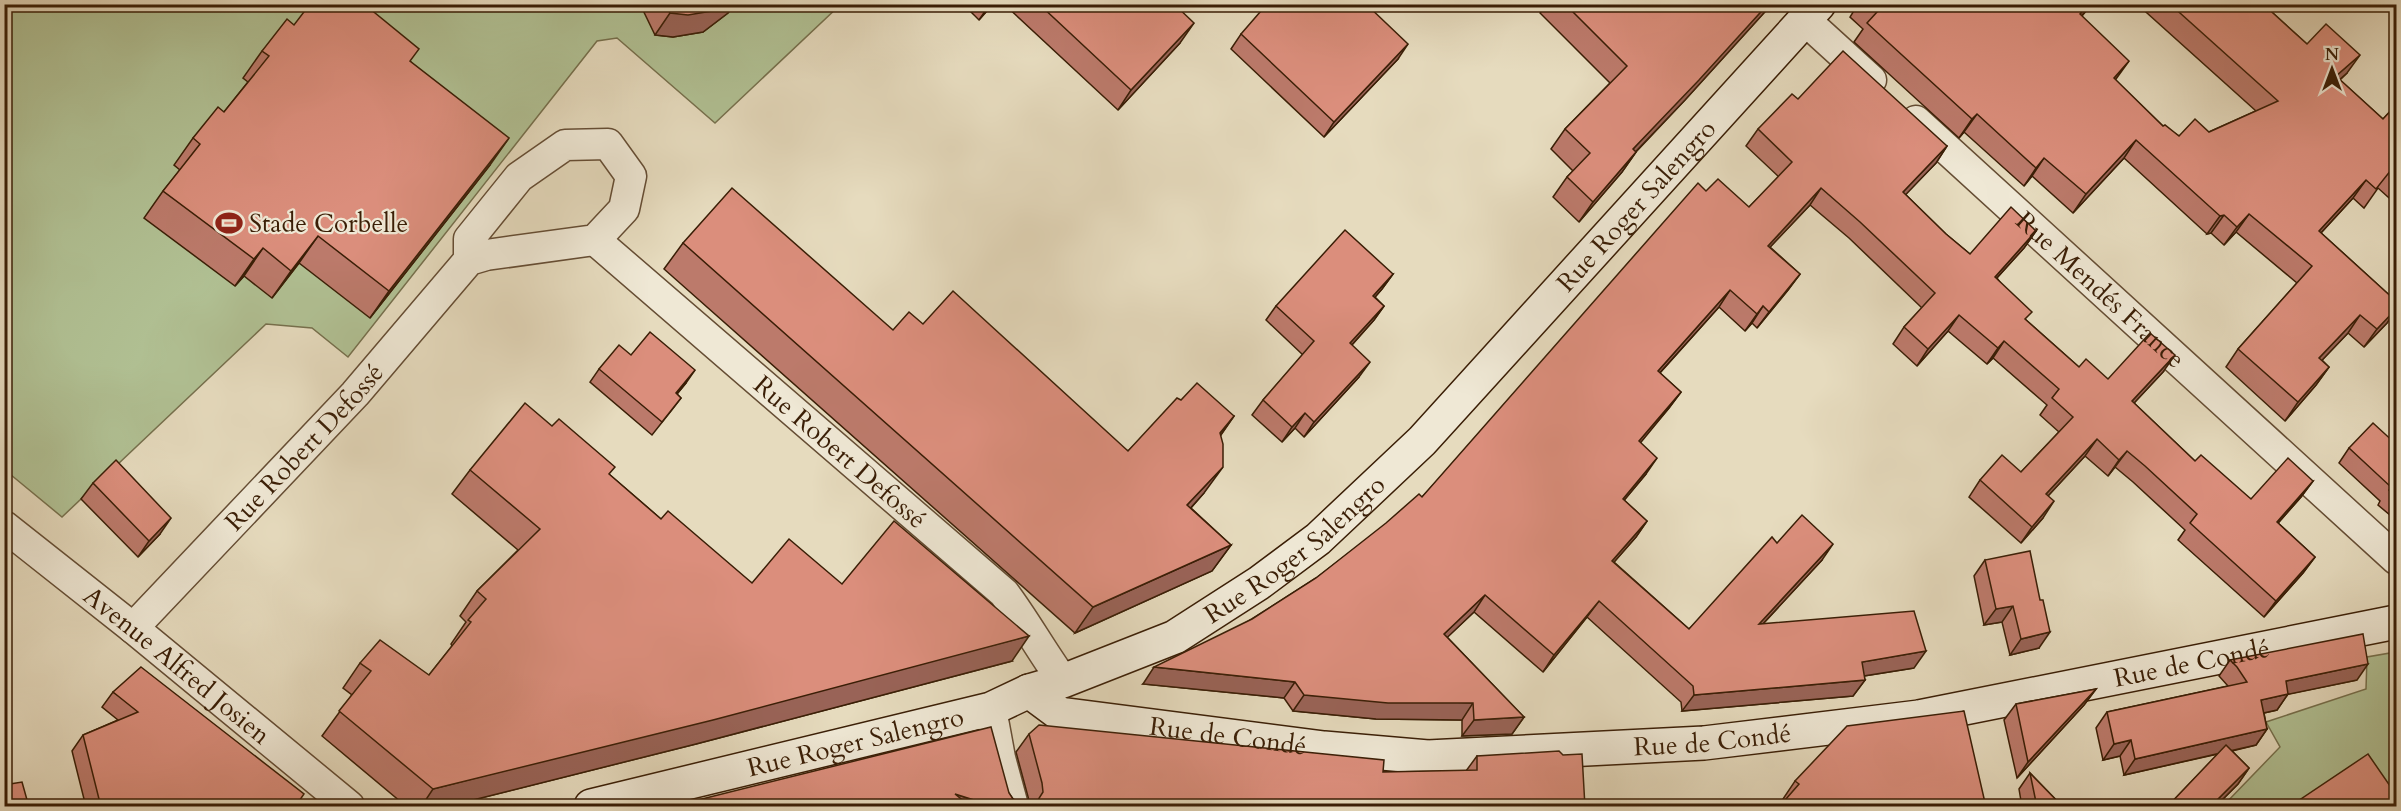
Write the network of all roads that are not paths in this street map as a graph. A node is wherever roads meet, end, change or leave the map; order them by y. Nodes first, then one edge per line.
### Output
1 (1812, 12) edge
2 (595, 240) junction
3 (469, 260) junction
4 (4, 526) edge
5 (2397, 559) edge
6 (2397, 622) edge
7 (133, 628) junction
8 (1063, 681) junction
9 (1029, 691) junction
10 (991, 709) junction
11 (348, 807) edge
12 (591, 807) edge
13 (1013, 807) edge

1 - 5 street, Rue Mendés France
1 - 8 street, Rue Roger Salengro
2 - 3 street
2 - 3 street, Rue Robert Defossé
2 - 8 street, Rue Robert Defossé
3 - 7 street, Rue Robert Defossé
4 - 7 street, Avenue Alfred Josien
6 - 9 street, Rue de Condé
7 - 11 street, Avenue Alfred Josien
8 - 9 street, Rue Roger Salengro
9 - 10 street, Rue Roger Salengro
10 - 12 street, Rue Roger Salengro
10 - 13 street

